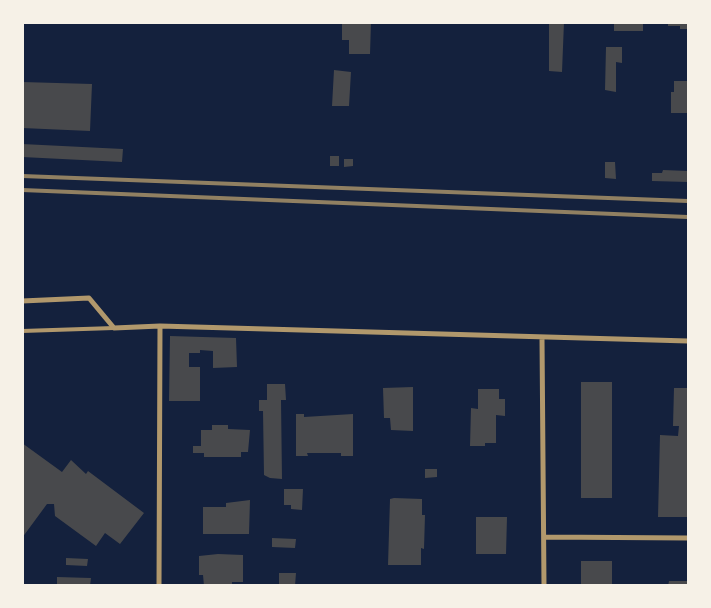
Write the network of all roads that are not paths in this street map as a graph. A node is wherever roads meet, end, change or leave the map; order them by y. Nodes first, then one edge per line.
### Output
1 (22, 301) edge
2 (160, 326) junction
3 (114, 328) junction
4 (22, 331) edge
5 (542, 338) junction
6 (688, 341) edge
7 (544, 537) junction
8 (688, 538) edge
9 (159, 586) edge
10 (544, 586) edge

1 - 3 street
2 - 3 street
2 - 5 street
2 - 9 street
3 - 4 lane
5 - 6 street
5 - 7 street
7 - 8 street
7 - 10 street

